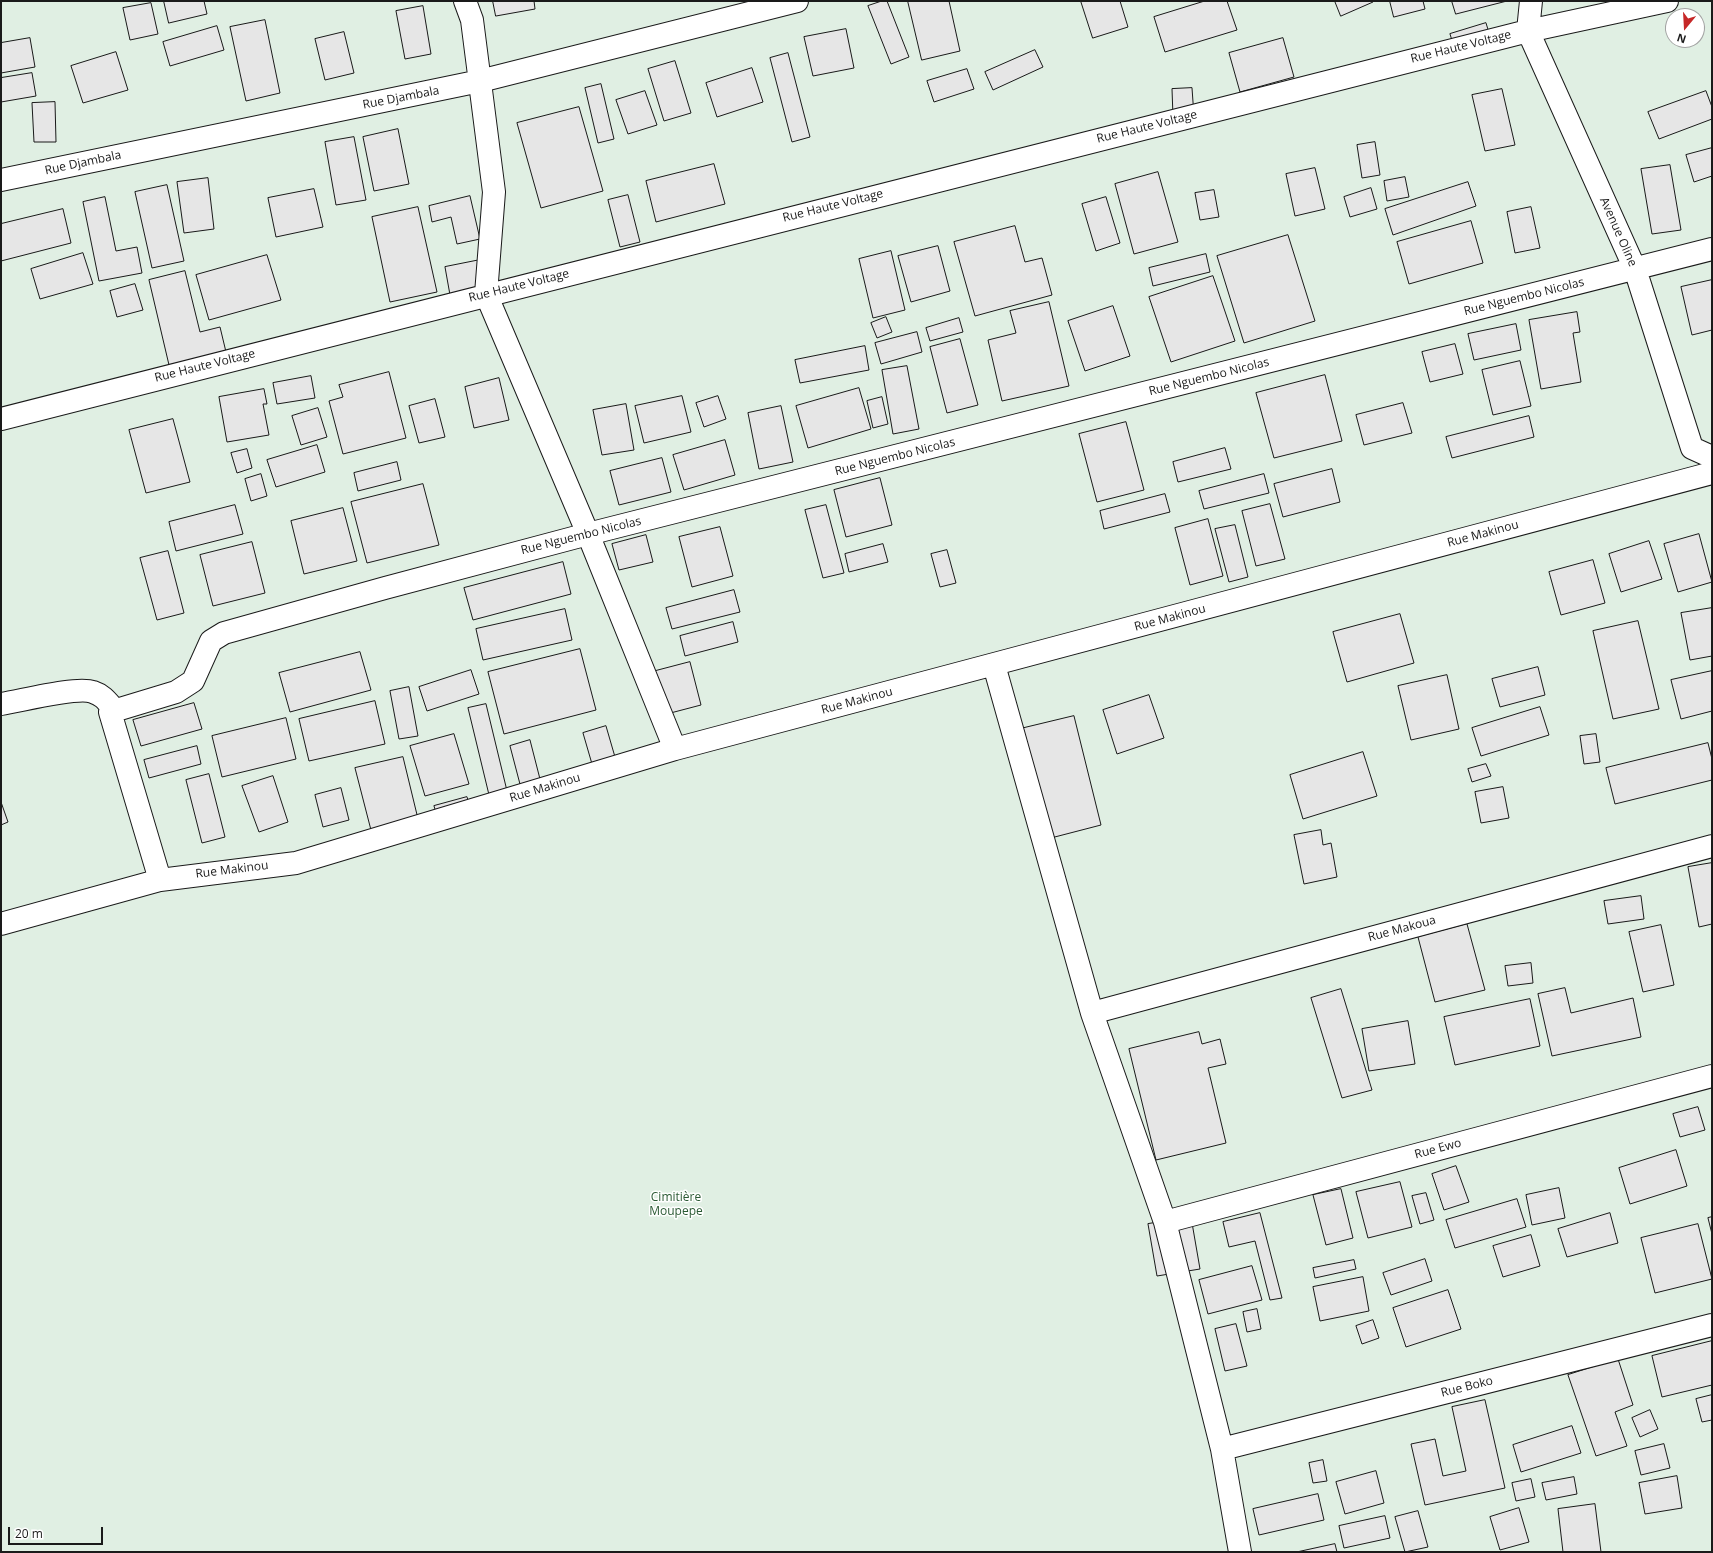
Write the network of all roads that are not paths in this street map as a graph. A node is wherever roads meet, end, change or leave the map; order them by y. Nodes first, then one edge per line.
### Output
1 (466, 1) edge
2 (797, 1) edge
3 (1530, 1) edge
4 (1667, 1) edge
5 (1528, 31) junction
6 (480, 82) junction
7 (1, 180) edge
8 (1712, 249) edge
9 (1635, 269) junction
10 (486, 294) junction
11 (1, 419) edge
12 (1712, 457) edge
13 (1712, 473) edge
14 (588, 534) junction
15 (994, 665) junction
16 (1, 704) edge
17 (110, 712) junction
18 (675, 749) junction
19 (1712, 846) edge
20 (160, 880) junction
21 (1, 924) edge
22 (1092, 1013) junction
23 (1712, 1076) edge
24 (1165, 1222) junction
25 (1712, 1326) edge
26 (1222, 1449) junction
27 (1240, 1552) edge

1 - 6 street
2 - 6 street, Rue Djambala
3 - 5 street, Avenue Oline
4 - 5 street, Rue Haute Voltage
5 - 9 street, Avenue Oline
5 - 10 street, Rue Haute Voltage
6 - 7 street, Rue Djambala
6 - 10 street
8 - 9 street, Rue Nguembo Nicolas
9 - 12 street, Avenue Oline
9 - 14 street, Rue Nguembo Nicolas
10 - 11 street, Rue Haute Voltage
10 - 14 street
13 - 15 street, Rue Makinou
14 - 17 street, Rue Nguembo Nicolas
14 - 18 street
15 - 18 street, Rue Makinou
15 - 22 street
16 - 17 street
17 - 20 street
18 - 20 street, Rue Makinou
19 - 22 street, Rue Makoua
20 - 21 street, Rue Makinou
22 - 24 street
23 - 24 street, Rue Ewo
24 - 26 street
25 - 26 street, Rue Boko
26 - 27 street

